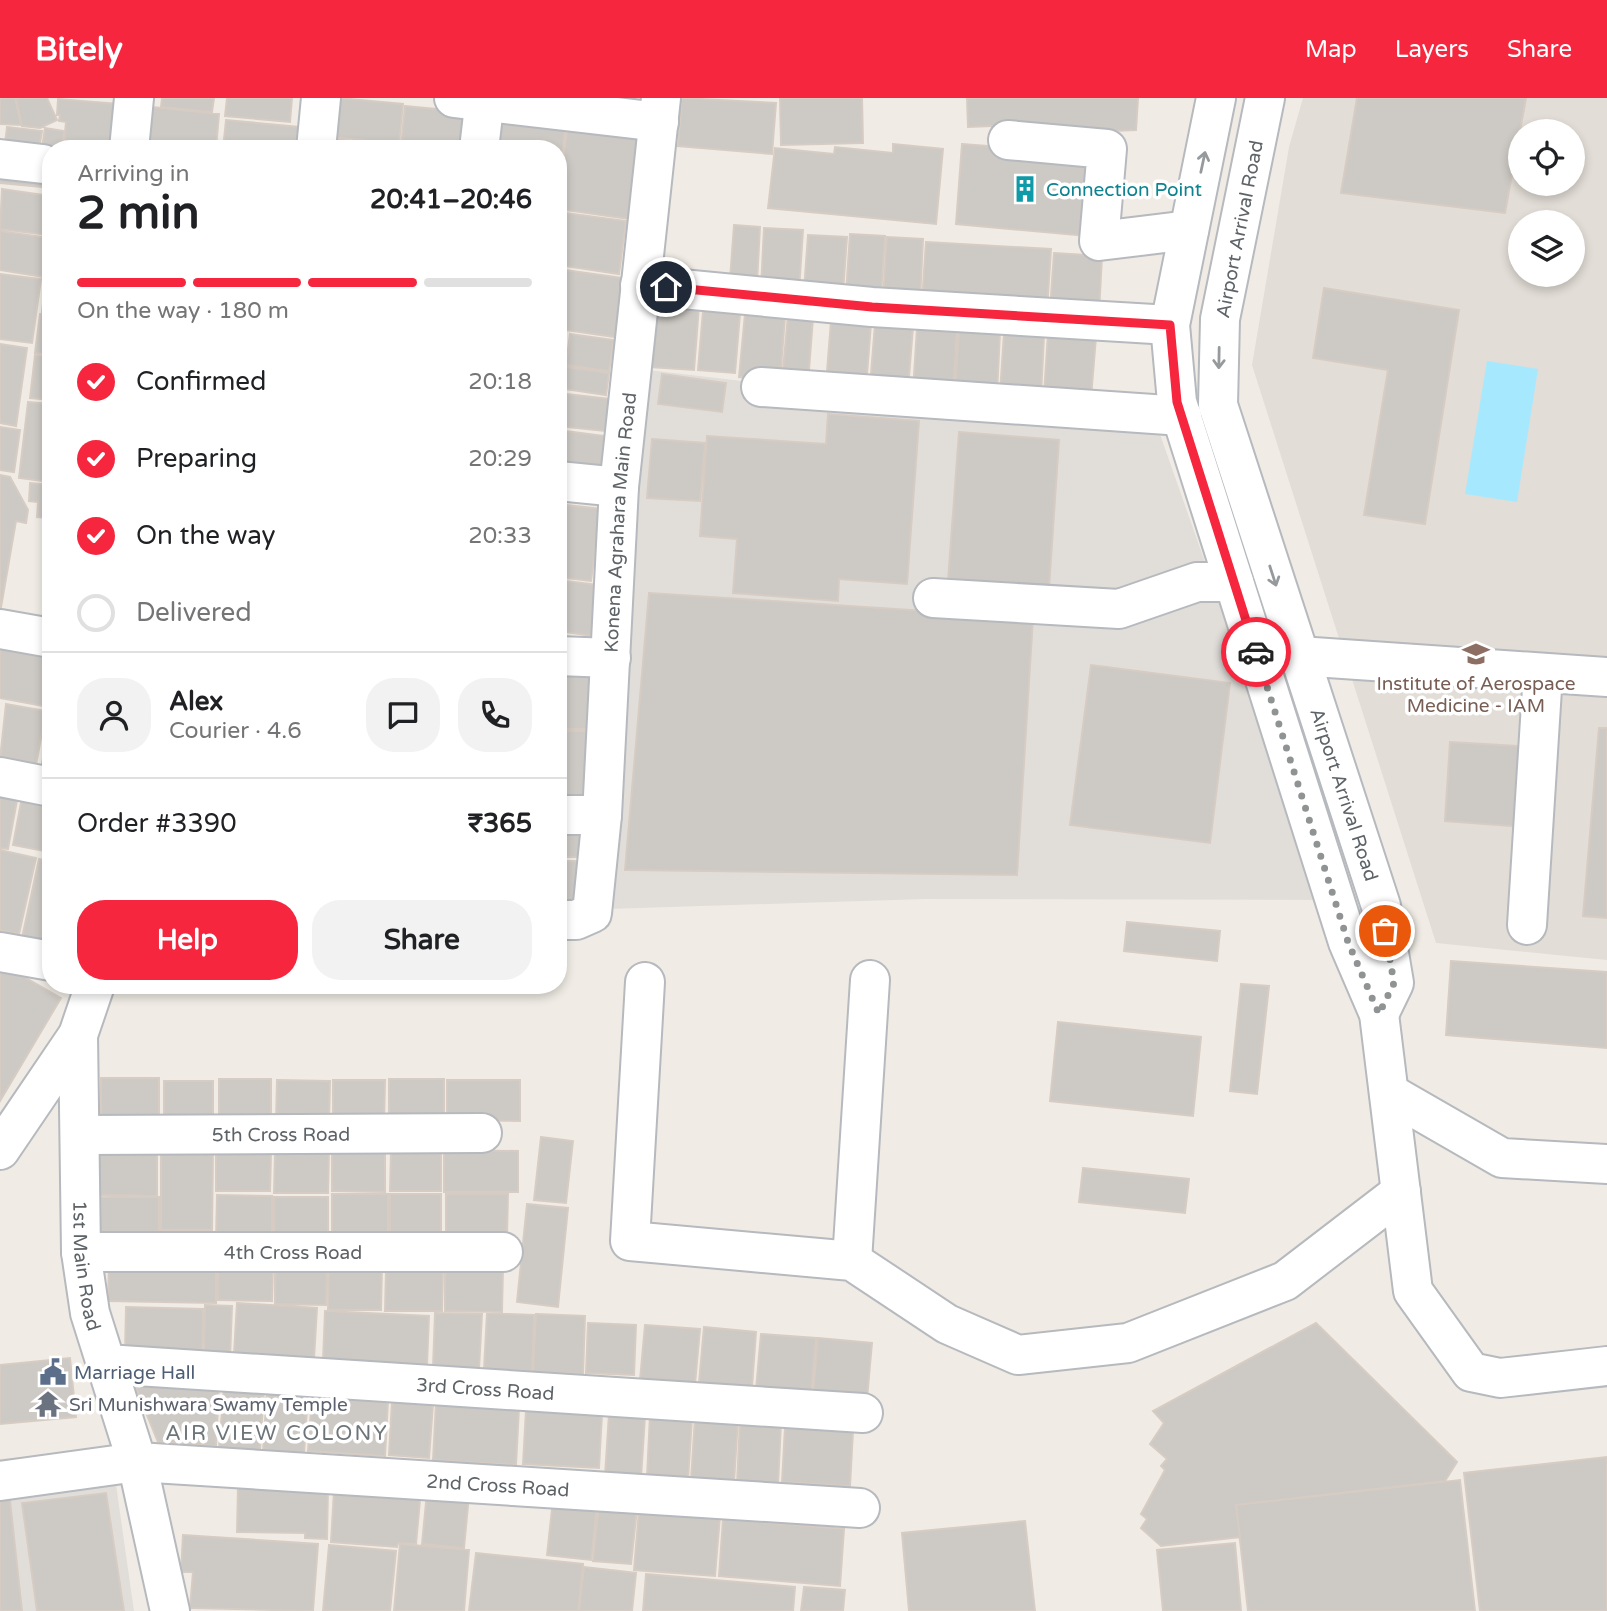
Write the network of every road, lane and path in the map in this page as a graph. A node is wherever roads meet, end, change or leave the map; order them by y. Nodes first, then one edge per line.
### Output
1 (134, 98) edge
2 (321, 98) edge
3 (1216, 98) edge
4 (1265, 98) edge
5 (475, 100) edge
6 (660, 110) edge
7 (130, 140) edge
8 (317, 140) edge
9 (479, 140) edge
10 (1008, 140) dead end
11 (0, 159) edge
12 (42, 164) edge
13 (1189, 230) junction
14 (640, 285) junction
15 (1170, 325) junction
16 (761, 387) dead end
17 (1182, 416) junction
18 (567, 482) edge
19 (619, 487) junction
20 (1234, 582) junction
21 (933, 598) dead end
22 (0, 629) edge
23 (42, 636) edge
24 (567, 656) edge
25 (1299, 656) junction
26 (611, 658) junction
27 (1543, 673) junction
28 (1607, 677) edge
29 (0, 777) edge
30 (42, 785) edge
31 (567, 815) edge
32 (601, 815) junction
33 (567, 920) edge
34 (1527, 925) dead end
35 (0, 952) edge
36 (42, 959) edge
37 (870, 980) dead end
38 (645, 982) dead end
39 (92, 994) edge
40 (1379, 1014) junction
41 (78, 1035) junction
42 (1389, 1093) junction
43 (482, 1133) dead end
44 (80, 1135) junction
45 (0, 1150) edge
46 (1607, 1164) edge
47 (1401, 1192) junction
48 (81, 1252) junction
49 (503, 1252) dead end
50 (852, 1261) junction
51 (106, 1364) junction
52 (1607, 1366) edge
53 (863, 1413) dead end
54 (137, 1462) junction
55 (0, 1481) edge
56 (860, 1508) dead end
57 (170, 1611) edge

1 - 7 street
2 - 8 street
13 -> 3 street
4 -> 25 street, Airport Arrival Road
5 - 6 street
5 - 9 street
6 - 14 street, Konena Agrahara Main Road
10 - 13 street
11 - 12 street
13 - 15 street
14 - 15 street
14 - 19 street, Konena Agrahara Main Road
15 - 17 street
16 - 17 street
17 - 20 street
18 - 19 street
19 - 26 street, Konena Agrahara Main Road
20 - 21 street
20 - 40 street
22 - 23 street
24 - 26 street
25 - 27 street
25 - 40 street, Airport Arrival Road
26 - 32 street, Konena Agrahara Main Road
27 - 28 street
27 - 34 street
29 - 30 street
31 - 32 street
32 - 33 street, Konena Agrahara Main Road
35 - 36 street
37 - 50 street
38 - 50 street
39 - 41 street, 1st Main Road
40 - 42 street
41 - 44 street, 1st Main Road
41 - 45 street, 1st Main Road
42 - 46 street
42 - 47 street
43 - 44 street, 5th Cross Road
44 - 48 street, 1st Main Road
47 - 50 street
47 - 52 street
48 - 49 street, 4th Cross Road
48 - 51 street, 1st Main Road
51 - 53 street, 3rd Cross Road
51 - 54 street, 1st Main Road
54 - 55 street, 2nd Cross Road
54 - 56 street, 2nd Cross Road
54 - 57 street, 1st Main Road

